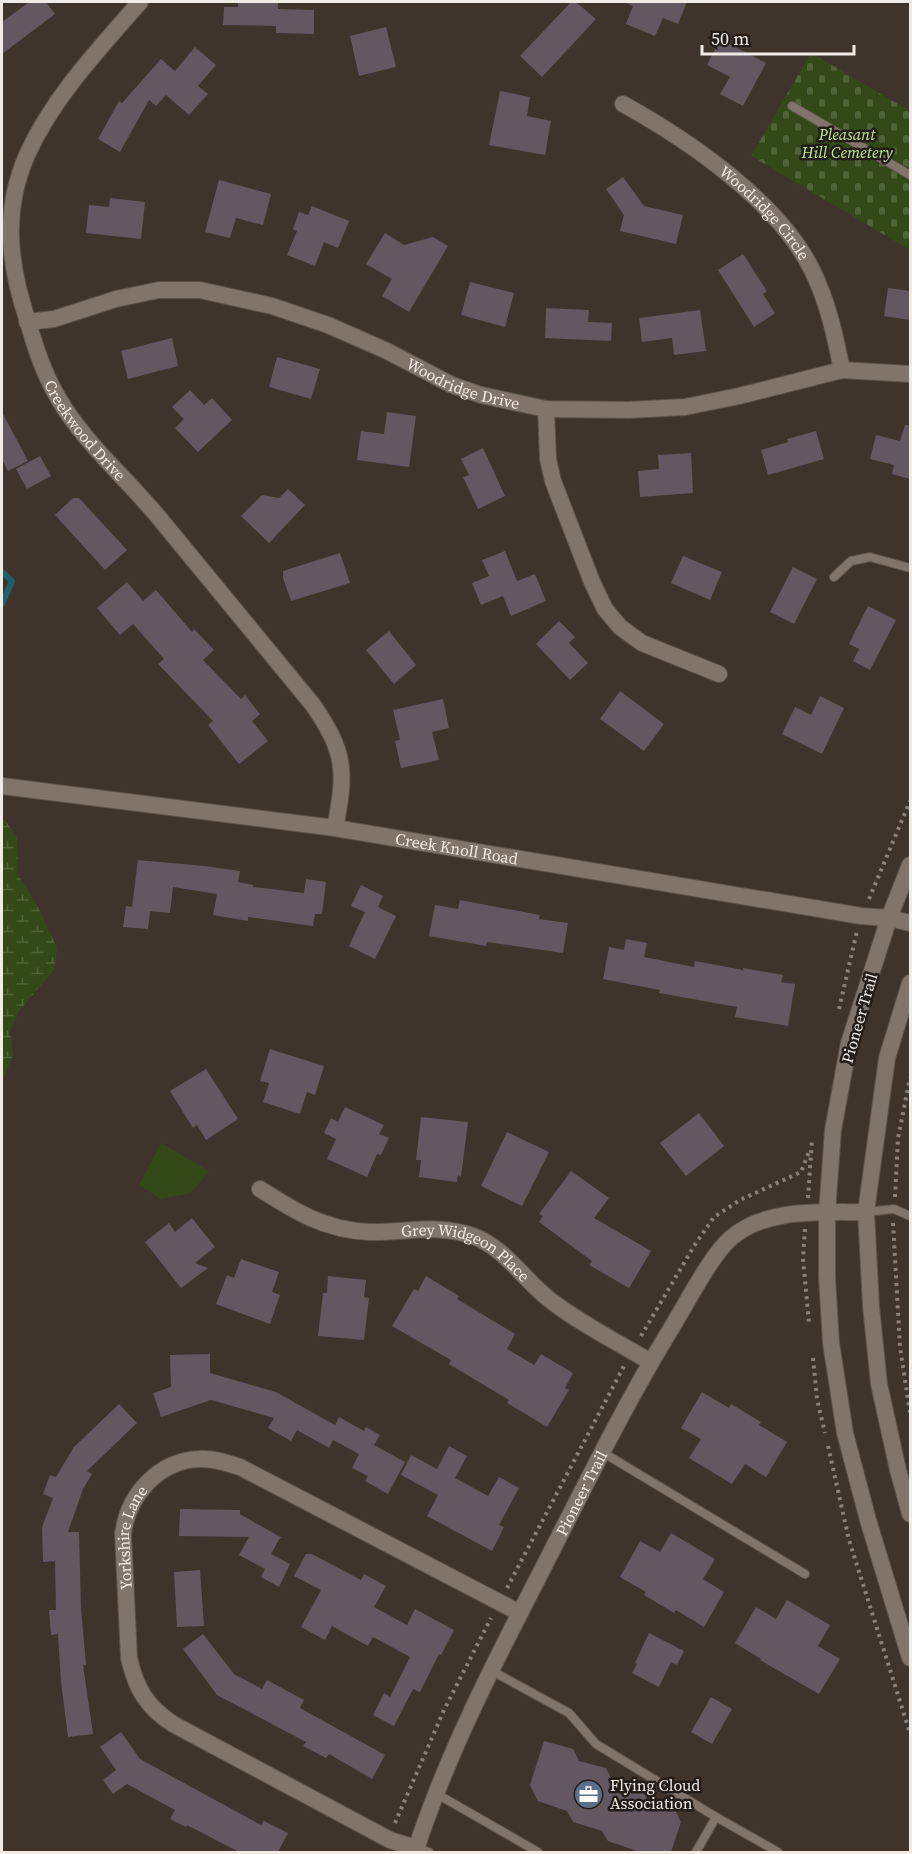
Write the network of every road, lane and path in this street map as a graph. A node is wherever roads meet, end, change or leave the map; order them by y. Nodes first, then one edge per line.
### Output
1 (140, 2) edge
2 (622, 104) dead end
3 (792, 105) dead end
4 (910, 175) edge
5 (27, 322) junction
6 (842, 370) junction
7 (910, 375) edge
8 (546, 409) junction
9 (910, 568) edge
10 (834, 577) dead end
11 (719, 674) dead end
12 (2, 786) edge
13 (335, 828) junction
14 (910, 865) edge
15 (889, 918) junction
16 (910, 923) edge
17 (910, 983) edge
18 (910, 1078) edge
19 (260, 1189) dead end
20 (894, 1209) junction
21 (866, 1212) junction
22 (827, 1213) junction
23 (910, 1216) edge
24 (651, 1362) junction
25 (910, 1413) edge
26 (602, 1452) junction
27 (910, 1514) edge
28 (805, 1574) dead end
29 (520, 1613) junction
30 (910, 1658) edge
31 (492, 1671) junction
32 (437, 1794) junction
33 (716, 1817) junction
34 (420, 1851) edge
35 (538, 1852) edge
36 (696, 1852) edge
37 (778, 1852) edge

1 - 5 street, Creekwood Drive
2 - 6 street, Woodridge Circle
3 - 4 lane
5 - 8 street, Woodridge Drive
5 - 13 street, Creekwood Drive
6 - 7 street, Woodridge Drive
6 - 8 street, Woodridge Drive
8 - 11 street
9 - 10 lane
12 - 13 street, Creek Knoll Road
13 - 15 street, Creek Knoll Road
14 - 15 street, Pioneer Trail
15 - 16 street, Creek Knoll Road
15 - 22 street, Pioneer Trail
17 - 21 street
18 - 20 path
19 - 24 street, Grey Widgeon Place
20 - 21 lane
20 - 23 lane
20 - 25 path
21 - 22 street, Pioneer Trail
21 - 27 street
22 - 24 street, Pioneer Trail
22 - 30 street, Pioneer Trail
24 - 26 street, Pioneer Trail
26 - 28 lane
26 - 29 street, Pioneer Trail
29 - 31 street, Pioneer Trail
29 - 34 street, Yorkshire Lane
31 - 32 street, Pioneer Trail
31 - 33 lane
32 - 34 street, Pioneer Trail
32 - 35 lane
33 - 36 lane
33 - 37 lane

